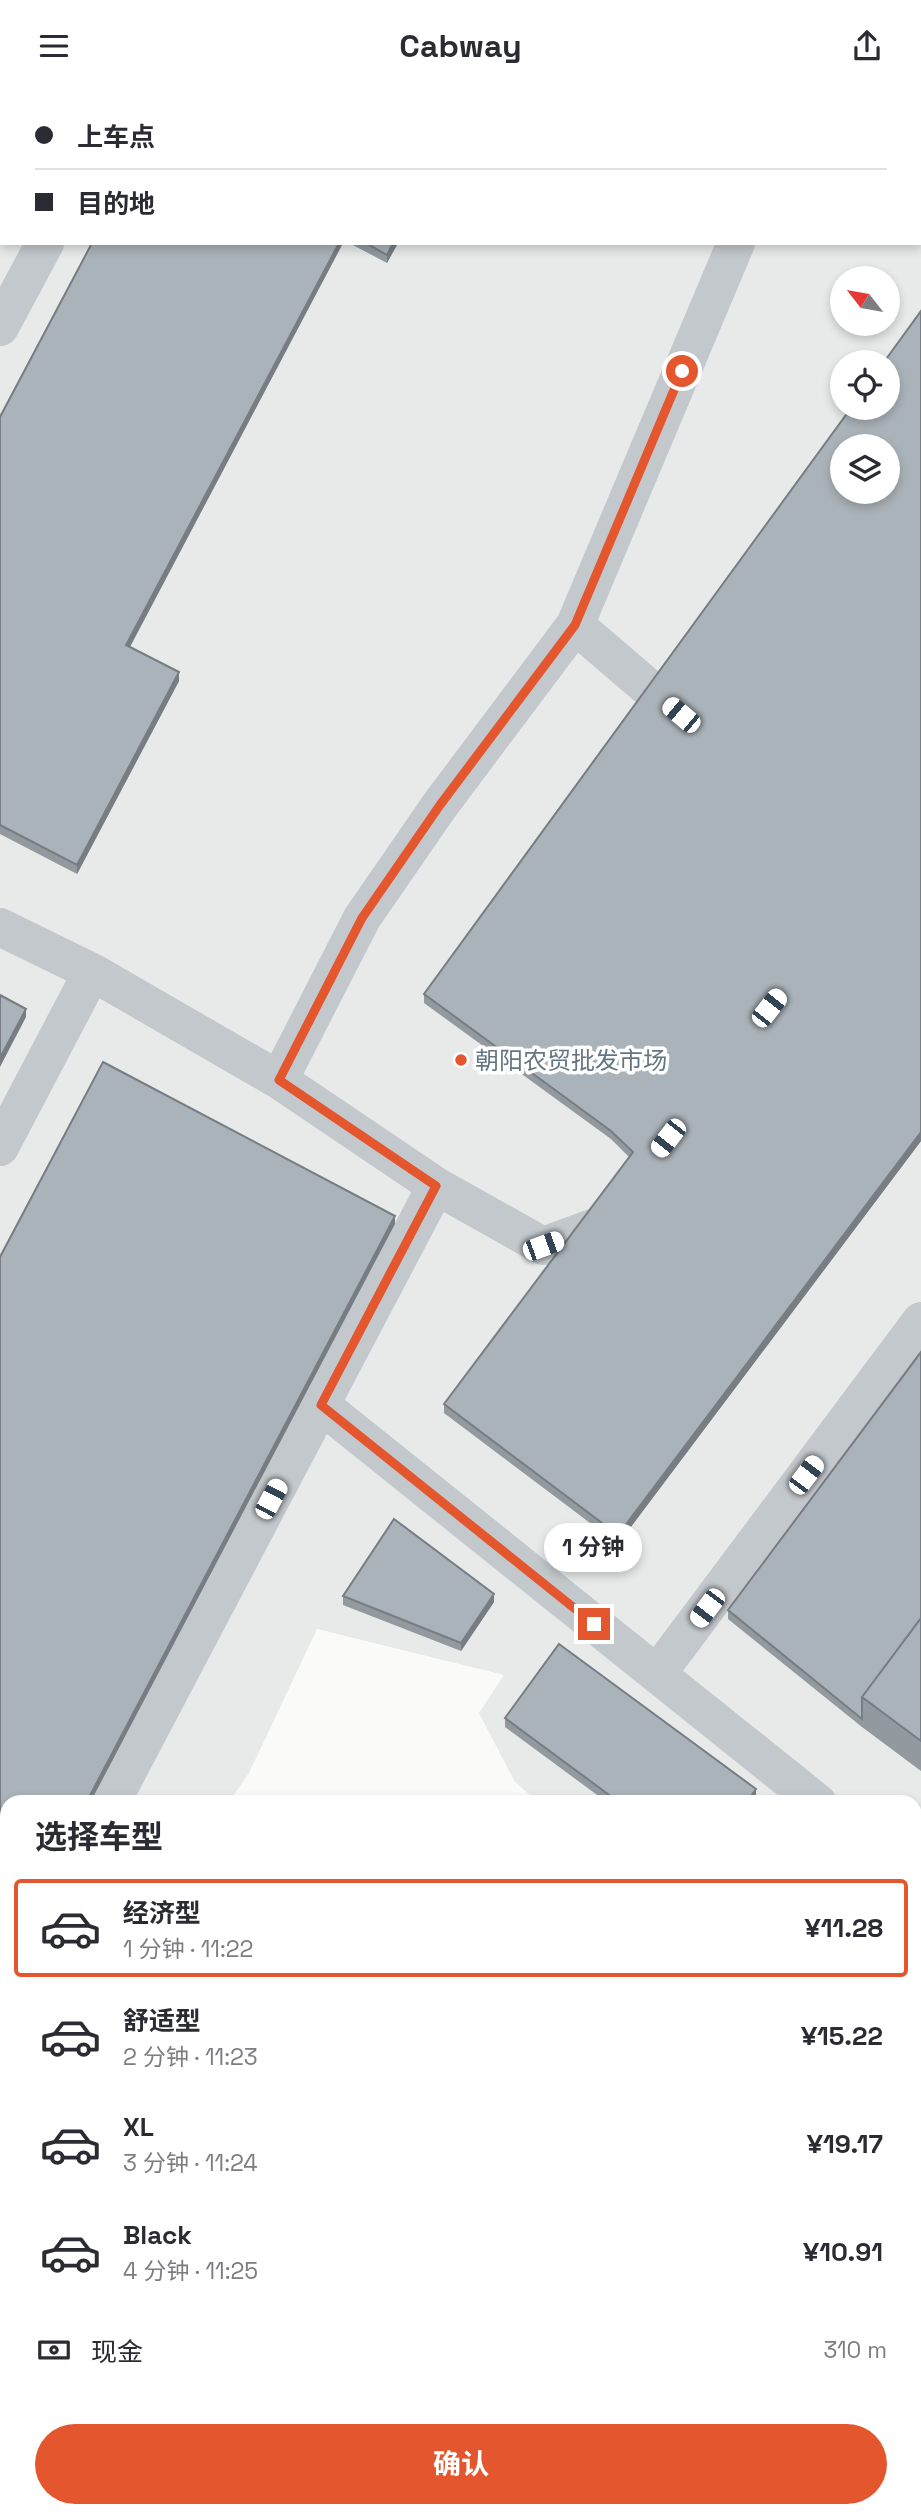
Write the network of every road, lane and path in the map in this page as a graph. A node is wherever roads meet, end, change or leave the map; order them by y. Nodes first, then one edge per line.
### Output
1 (44, 245) edge
2 (735, 245) edge
3 (0, 327) edge
4 (575, 625) junction
5 (712, 742) edge
6 (0, 927) edge
7 (92, 972) junction
8 (279, 1080) junction
9 (0, 1147) edge
10 (634, 1182) edge
11 (436, 1186) junction
12 (921, 1321) edge
13 (321, 1405) junction
14 (657, 1674) junction
15 (115, 1795) edge
16 (808, 1795) edge

1 - 3 lane
2 - 4 lane
4 - 5 lane
4 - 8 lane
6 - 7 lane
7 - 8 lane
7 - 9 lane
8 - 11 lane
10 - 11 lane
11 - 13 lane
12 - 14 lane
13 - 14 lane
13 - 15 lane
14 - 16 lane

